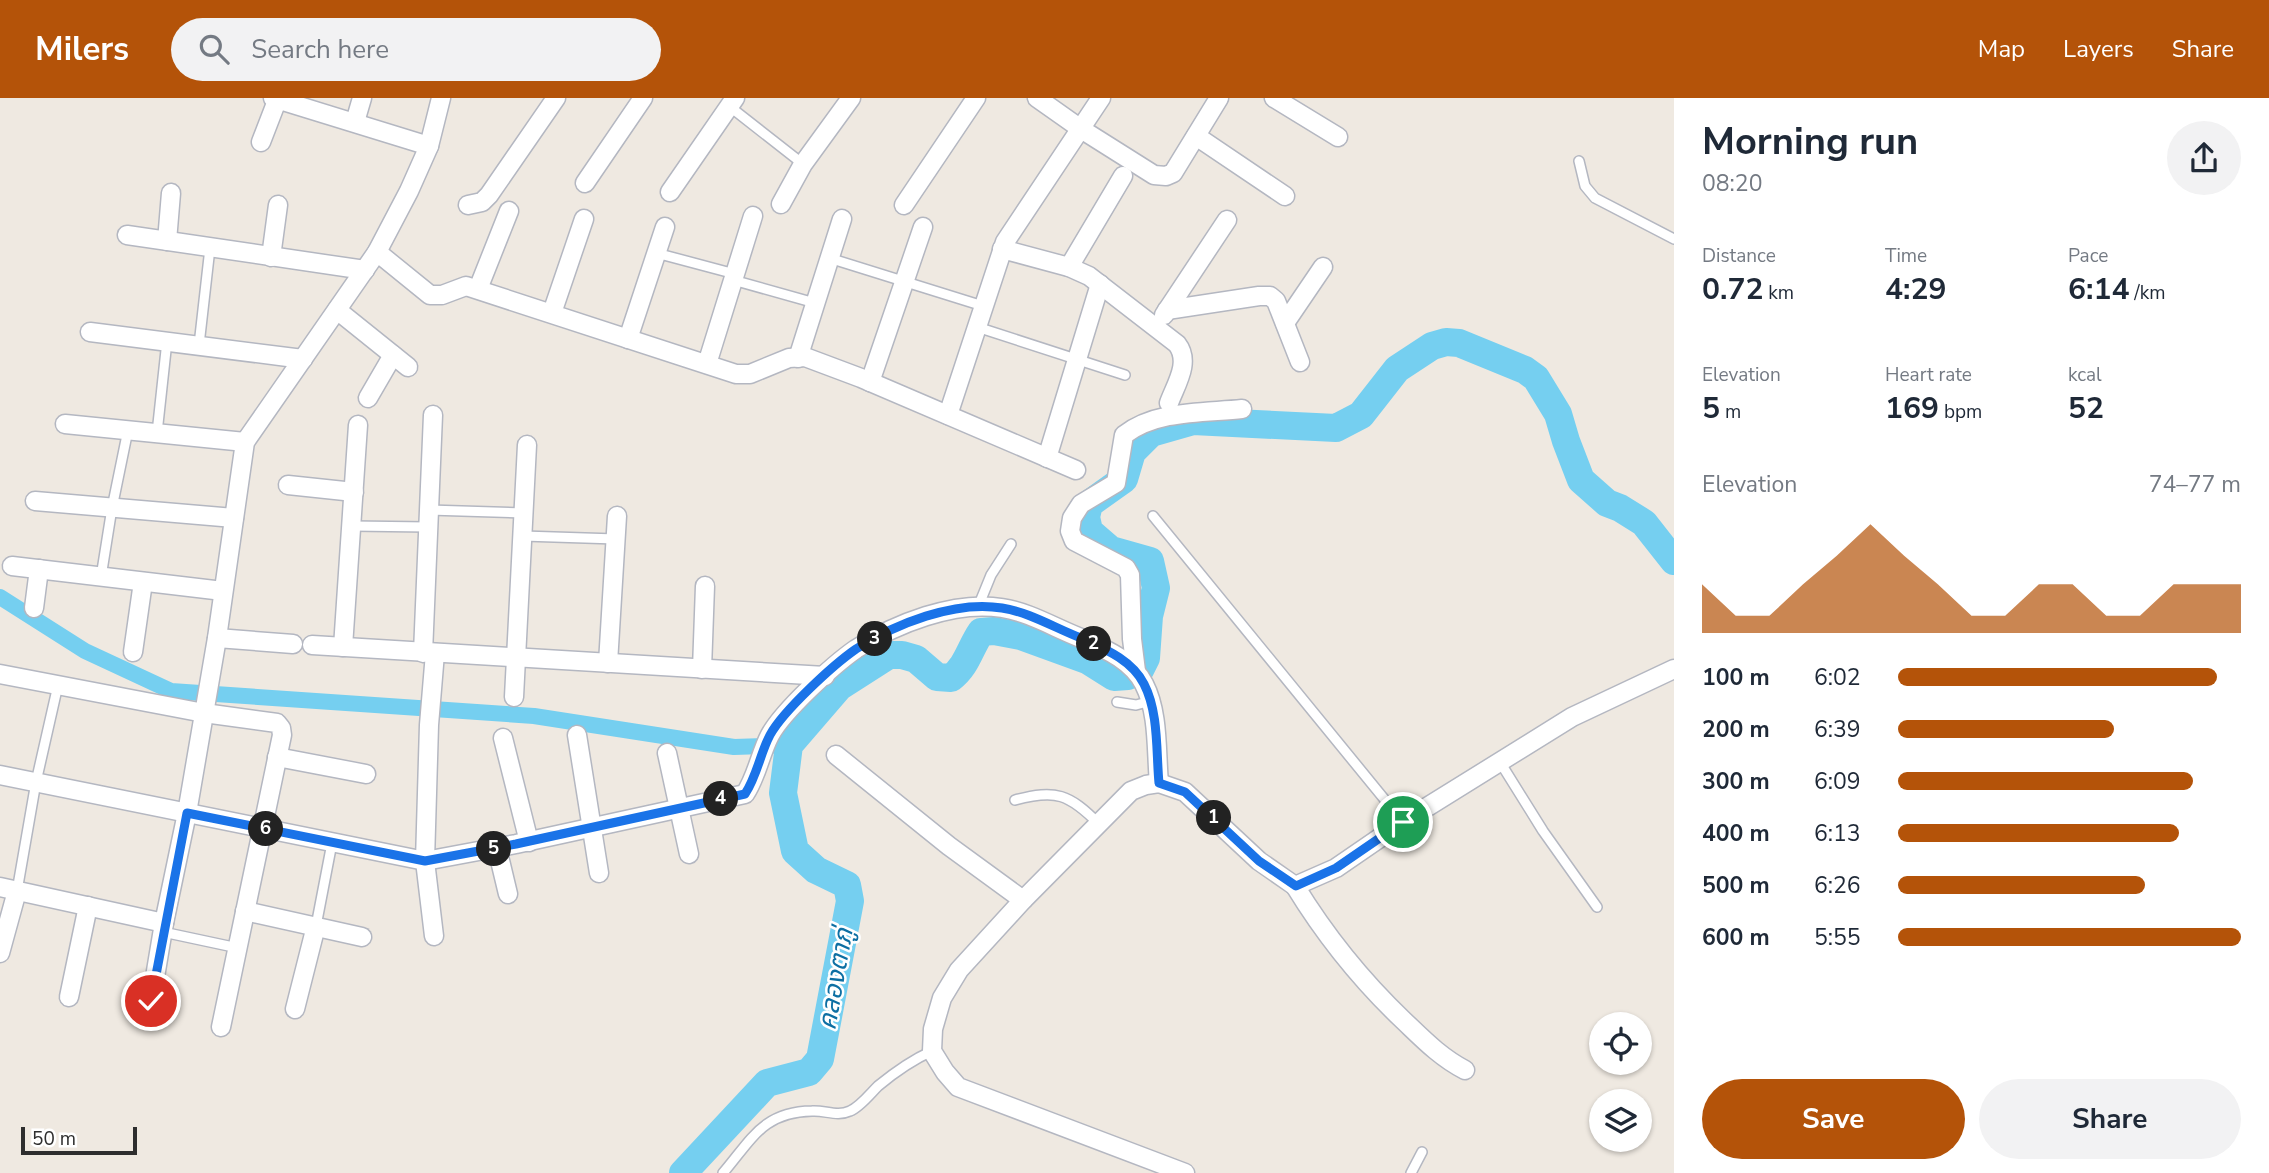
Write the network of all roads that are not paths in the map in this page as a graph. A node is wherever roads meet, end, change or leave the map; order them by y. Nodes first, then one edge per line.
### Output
1 (276, 98) edge
2 (362, 98) edge
3 (441, 98) edge
4 (555, 98) edge
5 (643, 98) edge
6 (852, 98) edge
7 (976, 98) edge
8 (1037, 98) edge
9 (1101, 98) edge
10 (1219, 98) edge
11 (1274, 98) edge
12 (731, 101) edge
13 (355, 122) junction
14 (1081, 129) junction
15 (1196, 136) junction
16 (1338, 137) dead end
17 (261, 142) dead end
18 (429, 146) junction
19 (1579, 161) dead end
20 (803, 164) junction
21 (1123, 176) dead end
22 (585, 184) dead end
23 (670, 192) dead end
24 (171, 193) dead end
25 (1285, 196) dead end
26 (781, 204) dead end
27 (278, 205) dead end
28 (468, 205) dead end
29 (904, 205) dead end
30 (509, 211) dead end
31 (753, 216) dead end
32 (584, 219) dead end
33 (842, 219) dead end
34 (1227, 220) dead end
35 (923, 227) dead end
36 (665, 228) dead end
37 (127, 235) dead end
38 (1674, 239) edge
39 (167, 241) junction
40 (209, 247) junction
41 (1002, 249) junction
42 (377, 252) junction
43 (656, 253) junction
44 (271, 257) junction
45 (830, 258) junction
46 (1069, 267) junction
47 (1323, 267) dead end
48 (365, 270) junction
49 (734, 277) junction
50 (905, 281) junction
51 (1100, 284) junction
52 (478, 289) junction
53 (815, 303) junction
54 (983, 306) junction
55 (337, 310) junction
56 (1167, 310) junction
57 (552, 313) junction
58 (1285, 323) junction
59 (1156, 326) junction
60 (976, 327) junction
61 (90, 332) dead end
62 (628, 338) junction
63 (167, 340) junction
64 (200, 345) junction
65 (393, 355) junction
66 (797, 358) junction
67 (303, 359) junction
68 (1077, 360) junction
69 (1300, 362) dead end
70 (707, 365) junction
71 (408, 367) dead end
72 (1125, 375) dead end
73 (870, 383) junction
74 (368, 398) dead end
75 (1169, 402) dead end
76 (1242, 409) dead end
77 (433, 415) dead end
78 (948, 415) junction
79 (65, 424) dead end
80 (358, 425) dead end
81 (128, 430) junction
82 (157, 433) junction
83 (245, 442) junction
84 (527, 445) dead end
85 (1048, 458) junction
86 (1076, 470) dead end
87 (288, 485) dead end
88 (354, 492) junction
89 (35, 501) dead end
90 (112, 508) junction
91 (524, 513) junction
92 (617, 516) dead end
93 (1153, 516) dead end
94 (234, 519) junction
95 (428, 519) junction
96 (352, 526) junction
97 (523, 536) junction
98 (616, 538) junction
99 (1010, 544) dead end
100 (12, 566) dead end
101 (38, 569) junction
102 (101, 577) junction
103 (143, 582) junction
104 (705, 586) dead end
105 (223, 592) junction
106 (978, 607) junction
107 (34, 608) dead end
108 (217, 638) junction
109 (293, 644) dead end
110 (312, 645) dead end
111 (343, 647) junction
112 (133, 652) dead end
113 (429, 653) junction
114 (517, 658) junction
115 (608, 663) junction
116 (702, 669) junction
117 (1674, 669) edge
118 (1136, 671) junction
119 (0, 674) edge
120 (825, 676) junction
121 (58, 685) junction
122 (514, 697) dead end
123 (206, 698) junction
124 (1151, 701) junction
125 (1117, 702) dead end
126 (577, 735) dead end
127 (503, 738) dead end
128 (667, 753) dead end
129 (836, 755) dead end
130 (277, 757) junction
131 (1500, 762) junction
132 (366, 774) dead end
133 (0, 775) edge
134 (36, 782) junction
135 (1159, 783) junction
136 (1015, 800) dead end
137 (678, 808) junction
138 (187, 813) junction
139 (1403, 822) junction
140 (1098, 824) junction
141 (593, 827) junction
142 (263, 828) junction
143 (529, 842) junction
144 (332, 843) junction
145 (497, 848) junction
146 (689, 855) dead end
147 (425, 861) junction
148 (598, 873) dead end
149 (1296, 886) junction
150 (8, 889) edge
151 (508, 894) dead end
152 (1023, 900) junction
153 (88, 906) junction
154 (1597, 907) dead end
155 (246, 911) junction
156 (316, 926) junction
157 (164, 927) junction
158 (434, 936) dead end
159 (362, 937) dead end
160 (238, 948) junction
161 (0, 953) edge
162 (69, 997) dead end
163 (151, 1001) dead end
164 (295, 1009) dead end
165 (221, 1027) dead end
166 (932, 1051) junction
167 (1465, 1070) dead end
168 (1422, 1152) dead end
169 (723, 1173) edge
170 (1185, 1173) edge
171 (1410, 1173) edge

1 - 13 street
1 - 17 street
2 - 13 street
3 - 18 street
4 - 28 street
5 - 22 street
6 - 20 street
7 - 29 street
8 - 14 street
9 - 14 street
10 - 15 street
11 - 16 street
12 - 20 lane
12 - 23 street
13 - 18 street
14 - 15 street
14 - 41 street
15 - 25 street
18 - 42 street
19 - 38 lane
20 - 26 street
21 - 46 street
24 - 39 street
27 - 44 street
30 - 52 street
31 - 49 street
32 - 57 street
33 - 45 street
34 - 56 street
35 - 50 street
36 - 43 street
37 - 39 street
39 - 40 street
40 - 44 street
40 - 64 lane
41 - 46 street
41 - 54 street
42 - 48 street
42 - 52 street
43 - 49 lane
43 - 62 street
44 - 48 street
45 - 50 lane
45 - 53 street
46 - 51 street
47 - 58 street
48 - 55 street
49 - 53 lane
49 - 70 street
50 - 54 lane
50 - 73 street
51 - 59 street
51 - 68 street
52 - 57 street
53 - 66 street
54 - 60 street
55 - 65 street
55 - 67 street
56 - 58 street
56 - 59 street
57 - 62 street
58 - 69 street
59 - 75 street
60 - 68 lane
60 - 78 street
61 - 63 street
62 - 70 street
63 - 64 street
63 - 82 lane
64 - 67 street
65 - 71 street
65 - 74 street
66 - 70 street
66 - 73 street
67 - 83 street
68 - 72 lane
68 - 85 street
73 - 78 street
76 - 118 street
77 - 95 street
78 - 85 street
79 - 81 street
80 - 88 street
81 - 82 street
81 - 90 lane
82 - 83 street
83 - 94 street
84 - 91 street
85 - 86 street
87 - 88 street
88 - 96 street
89 - 90 street
90 - 94 street
90 - 102 lane
91 - 95 lane
91 - 97 street
92 - 98 street
93 - 139 lane
94 - 105 street
95 - 96 lane
95 - 113 street
96 - 111 street
97 - 98 lane
97 - 114 street
98 - 115 street
99 - 106 lane
100 - 101 street
101 - 102 street
101 - 107 street
102 - 103 street
103 - 105 street
103 - 112 street
104 - 116 street
105 - 108 street
106 - 118 street
106 - 120 street
108 - 109 street
108 - 123 street
110 - 111 street
111 - 113 street
113 - 114 street
113 - 147 street
114 - 115 street
114 - 122 street
115 - 116 street
116 - 120 street
117 - 131 street
118 - 124 street
119 - 121 street
120 - 137 street
121 - 123 street
121 - 134 lane
123 - 130 street
123 - 138 street
124 - 125 lane
124 - 135 street
126 - 141 street
127 - 143 street
128 - 137 street
129 - 152 street
130 - 132 street
130 - 142 street
131 - 139 street
131 - 154 lane
133 - 134 street
134 - 138 street
134 - 150 lane
135 - 140 street
135 - 149 street
136 - 140 lane
137 - 141 street
137 - 146 street
138 - 142 street
138 - 157 street
139 - 149 street
140 - 152 street
141 - 143 street
141 - 148 street
142 - 144 street
142 - 155 street
143 - 145 street
144 - 147 street
144 - 156 lane
145 - 147 street
145 - 151 street
147 - 158 street
149 - 167 street
150 - 153 street
150 - 161 street
152 - 166 street
153 - 157 street
153 - 162 street
155 - 156 street
155 - 160 street
156 - 159 street
156 - 164 street
157 - 160 lane
157 - 163 street
160 - 165 street
166 - 169 lane
166 - 170 street
168 - 171 lane

